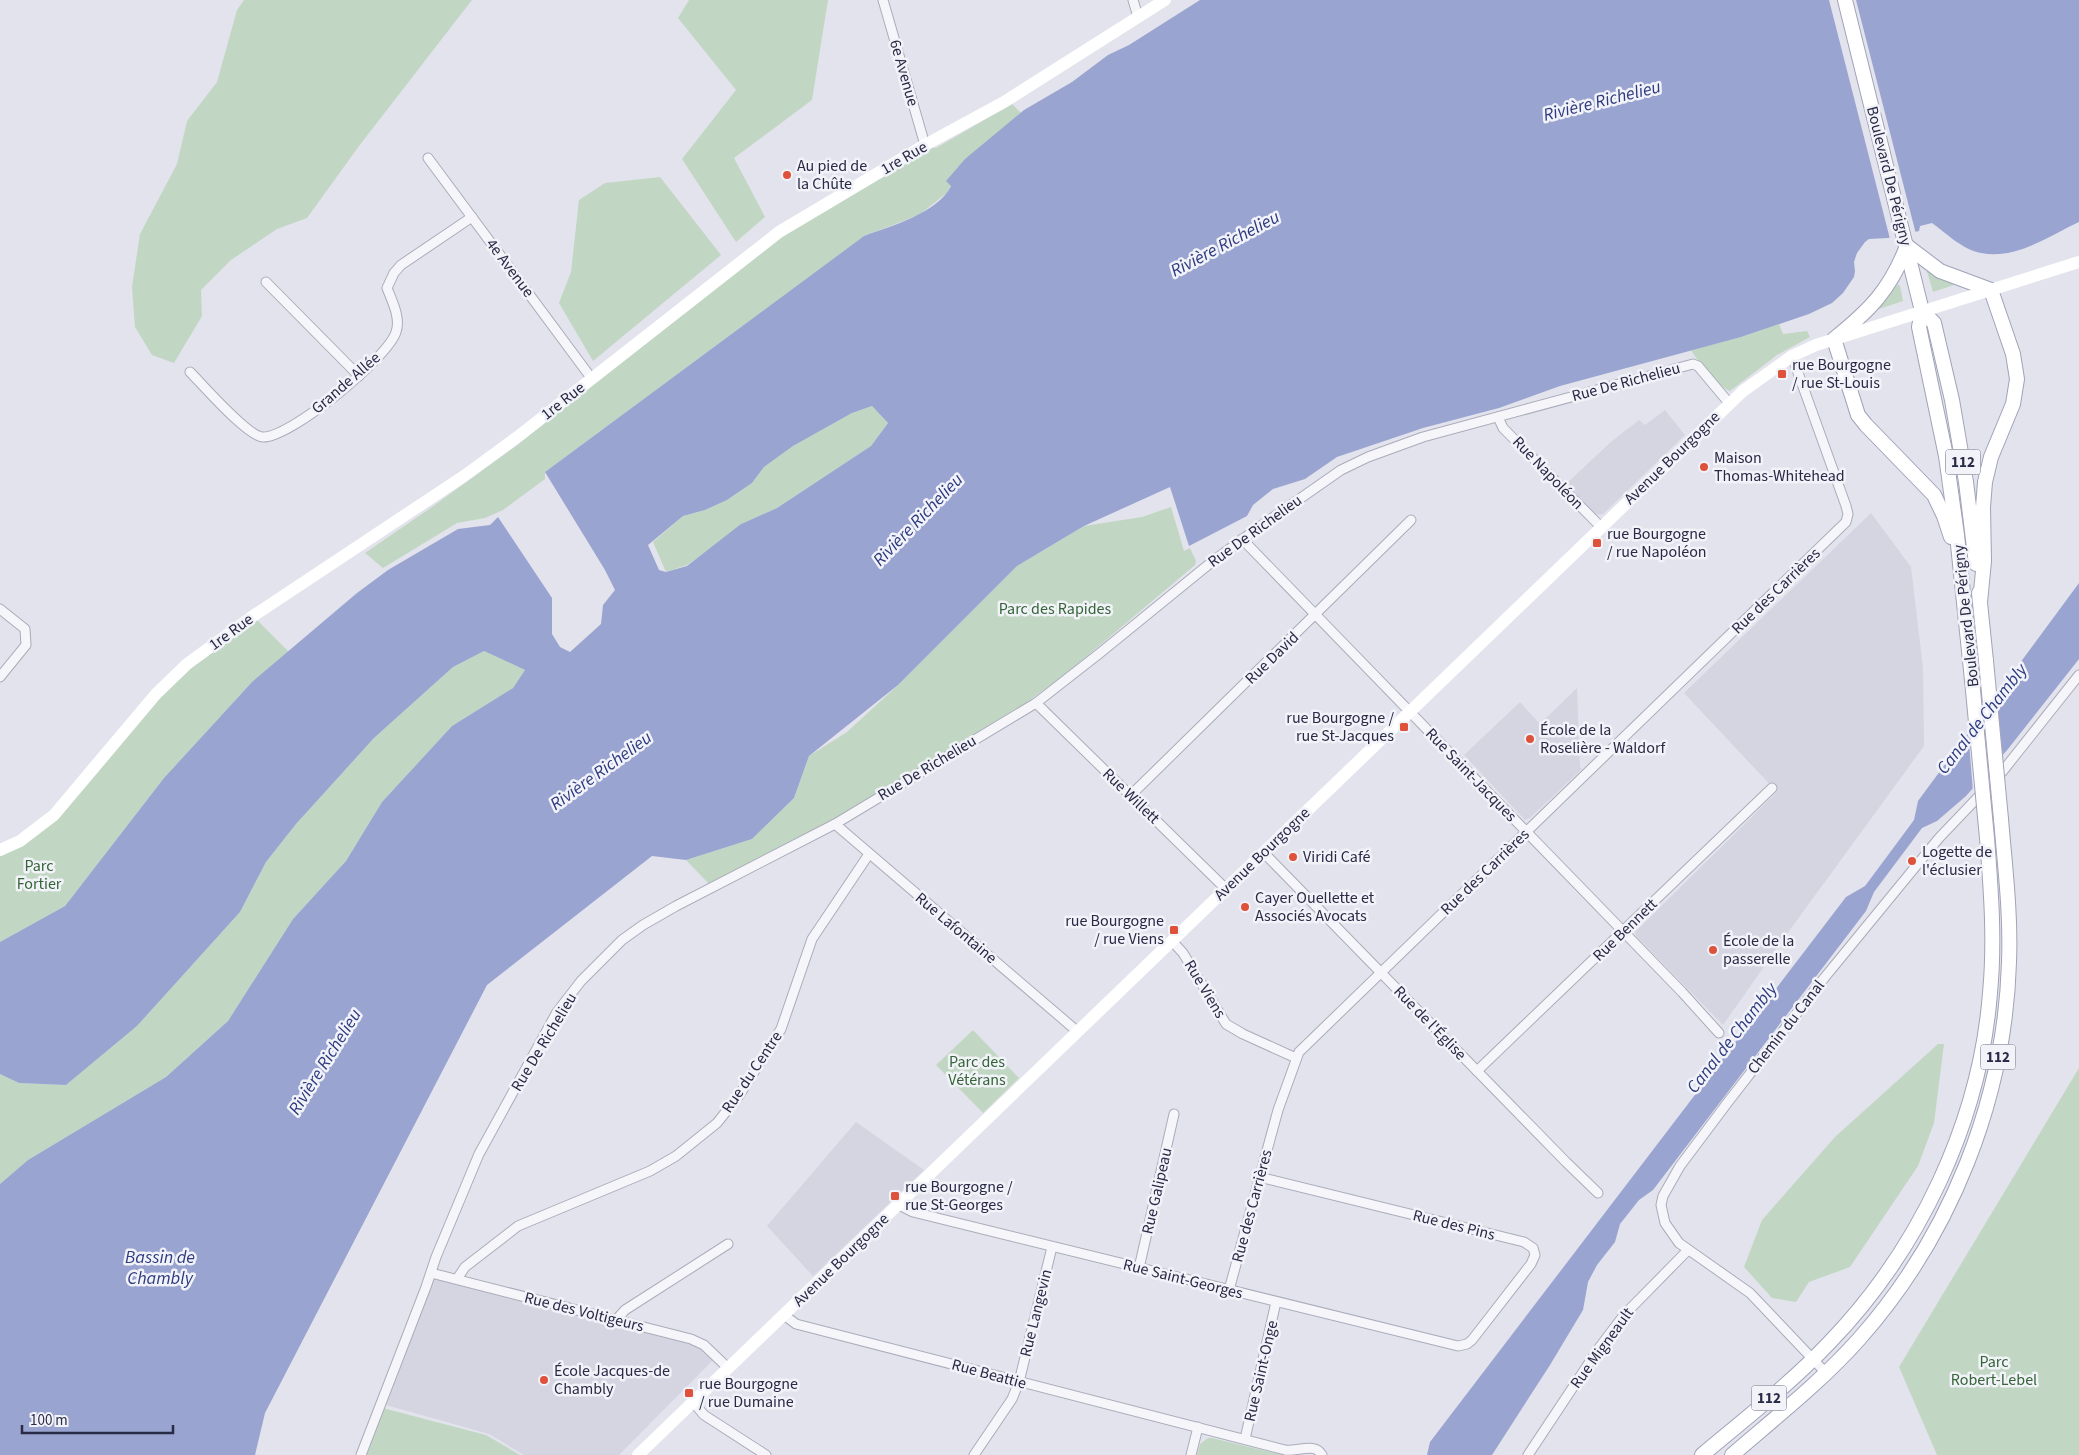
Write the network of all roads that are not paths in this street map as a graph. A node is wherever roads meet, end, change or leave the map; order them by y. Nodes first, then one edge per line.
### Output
1 (883, 0) edge
2 (1133, 0) edge
3 (1165, 0) edge
4 (1845, 0) edge
5 (1138, 17) junction
6 (925, 145) junction
7 (428, 158) dead end
8 (472, 217) junction
9 (1907, 246) junction
10 (2079, 262) edge
11 (266, 282) dead end
12 (1991, 290) junction
13 (1922, 311) junction
14 (1834, 339) junction
15 (1792, 356) junction
16 (190, 372) dead end
17 (359, 376) junction
18 (592, 379) junction
19 (1729, 403) junction
20 (1498, 417) junction
21 (1411, 520) dead end
22 (1601, 527) junction
23 (1242, 539) junction
24 (1960, 568) junction
25 (1980, 602) junction
26 (0, 609) edge
27 (1316, 615) junction
28 (2079, 675) edge
29 (0, 677) edge
30 (1036, 703) junction
31 (1410, 712) junction
32 (1772, 788) dead end
33 (1131, 795) junction
34 (835, 824) junction
35 (1526, 832) junction
36 (0, 850) edge
37 (1264, 853) junction
38 (870, 854) junction
39 (1226, 889) junction
40 (1623, 932) junction
41 (1172, 941) junction
42 (1380, 972) junction
43 (1078, 1032) junction
44 (1718, 1033) dead end
45 (1296, 1058) junction
46 (1477, 1071) junction
47 (1174, 1114) dead end
48 (1259, 1177) junction
49 (1598, 1193) dead end
50 (899, 1204) junction
51 (728, 1244) dead end
52 (1052, 1247) junction
53 (1688, 1250) junction
54 (1140, 1268) junction
55 (431, 1273) junction
56 (457, 1279) junction
57 (1229, 1290) junction
58 (1276, 1302) junction
59 (784, 1315) junction
60 (616, 1320) junction
61 (1469, 1343) joint
62 (1813, 1359) junction
63 (728, 1368) junction
64 (1826, 1373) junction
65 (1019, 1382) junction
66 (692, 1402) junction
67 (1198, 1427) junction
68 (1245, 1440) junction
69 (361, 1455) edge
70 (638, 1455) edge
71 (766, 1455) edge
72 (974, 1455) edge
73 (1191, 1455) edge
74 (1322, 1455) edge
75 (1528, 1455) edge
76 (1702, 1455) edge
77 (1732, 1455) edge

1 - 6 street, 6e Avenue
2 - 5 street
3 - 5 street, 1re Rue
4 - 9 main road, Boulevard De Périgny / 112
5 - 6 street, 1re Rue
6 - 18 street, 1re Rue
7 - 8 street, 4e Avenue
8 - 17 street, Grande Allée
8 - 18 street, 4e Avenue
9 - 12 main road
9 - 13 main road, Boulevard De Périgny / 112
9 - 14 main road
10 - 12 street, Avenue Bourgogne
11 - 17 street
12 - 13 street, Avenue Bourgogne
12 - 25 main road
13 - 14 street, Avenue Bourgogne
13 - 24 main road, Boulevard De Périgny / 112
13 - 25 main road, Boulevard De Périgny / 112
14 - 15 street, Avenue Bourgogne
14 - 24 main road
15 - 19 street, Avenue Bourgogne
15 - 35 street, Rue des Carrières
16 - 17 street, Grande Allée
18 - 36 street, 1re Rue
19 - 20 street, Rue De Richelieu
19 - 22 street, Avenue Bourgogne
20 - 22 street, Rue Napoléon
20 - 23 street, Rue De Richelieu
21 - 27 street, Rue David
22 - 31 street, Avenue Bourgogne
23 - 27 street, Rue Saint-Jacques
23 - 30 street, Rue De Richelieu
24 - 62 main road, Boulevard De Périgny / 112, bridge
25 - 64 main road, Boulevard De Périgny / 112, bridge
26 - 29 street
27 - 31 street, Rue Saint-Jacques
27 - 33 street, Rue David
28 - 53 street, Chemin du Canal
30 - 33 street, Rue Willett
30 - 34 street, Rue De Richelieu
31 - 35 street, Rue Saint-Jacques
31 - 37 street, Avenue Bourgogne
32 - 40 street, Rue Bennett
33 - 39 street, Rue Willett
34 - 38 street, Rue Lafontaine
34 - 55 street, Rue De Richelieu
35 - 40 street, Rue Saint-Jacques
35 - 42 street, Rue des Carrières
37 - 39 street, Avenue Bourgogne
37 - 42 street, Rue de l'Église
38 - 43 street, Rue Lafontaine
38 - 56 street, Rue du Centre
39 - 41 street, Avenue Bourgogne
40 - 44 street, Rue Saint-Jacques
40 - 46 street, Rue Bennett
41 - 43 street, Avenue Bourgogne
41 - 45 street, Rue Viens
42 - 45 street, Rue des Carrières
42 - 46 street, Rue de l'Église
43 - 50 street, Avenue Bourgogne
45 - 48 street, Rue des Carrières
46 - 49 street, Rue de l'Église
47 - 54 street, Rue Galipeau
48 - 57 street, Rue des Carrières
48 - 61 street, Rue des Pins
50 - 52 street, Rue Saint-Georges
50 - 59 street, Avenue Bourgogne
51 - 60 street
52 - 54 street, Rue Saint-Georges
52 - 65 street, Rue Langevin
53 - 62 street, Chemin du Canal
53 - 75 street, Rue Migneault
54 - 57 street, Rue Saint-Georges
55 - 56 street, Rue des Voltigeurs
55 - 69 street, Rue De Richelieu
56 - 60 street, Rue des Voltigeurs
57 - 58 street, Rue Saint-Georges
58 - 61 street, Rue Saint-Georges
58 - 68 street, Rue Saint-Onge
59 - 63 street, Avenue Bourgogne
59 - 65 street, Rue Beattie
60 - 63 street, Rue des Voltigeurs
62 - 64 street, Chemin du Canal
62 - 76 main road, Boulevard De Périgny / 112
63 - 66 street, Avenue Bourgogne
64 - 77 main road, Boulevard De Périgny / 112
65 - 67 street, Rue Beattie
65 - 72 street, Rue Langevin
66 - 70 street, Avenue Bourgogne
66 - 71 street
67 - 68 street, Rue Beattie
67 - 73 street
68 - 74 street, Rue Beattie

